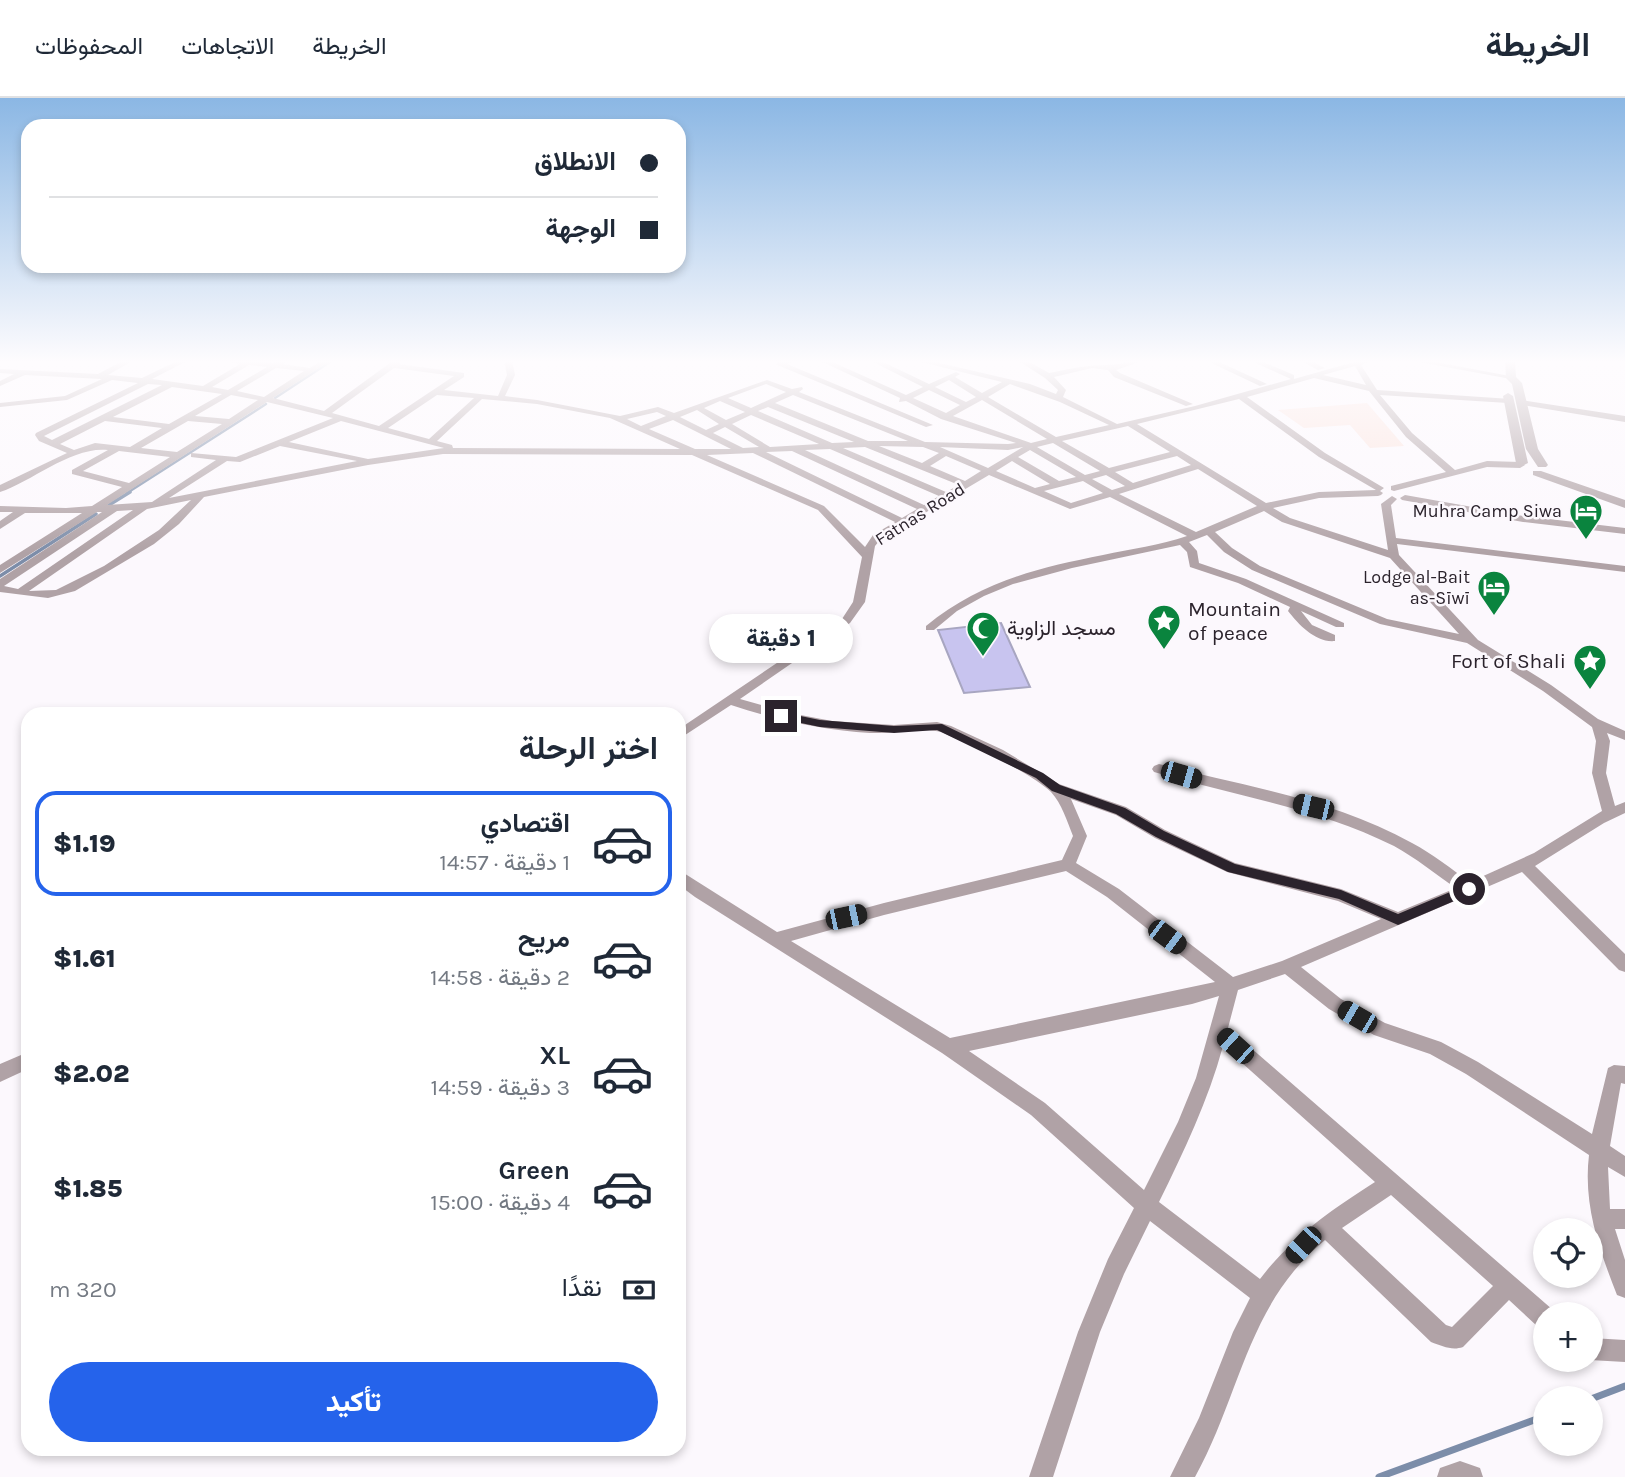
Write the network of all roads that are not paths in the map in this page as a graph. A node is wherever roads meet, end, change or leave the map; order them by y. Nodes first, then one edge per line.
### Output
1 (60, 424) edge
2 (92, 424) edge
3 (152, 424) edge
4 (176, 424) edge
5 (225, 424) edge
6 (236, 424) edge
7 (326, 424) edge
8 (369, 424) edge
9 (387, 424) edge
10 (450, 424) edge
11 (631, 424) edge
12 (653, 424) edge
13 (690, 424) edge
14 (726, 424) joint
15 (780, 424) edge
16 (817, 424) edge
17 (856, 424) edge
18 (874, 424) edge
19 (971, 424) edge
20 (1031, 424) edge
21 (1108, 424) edge
22 (1117, 424) edge
23 (1127, 424) edge
24 (1130, 424) edge
25 (1280, 424) edge
26 (1398, 424) edge
27 (1517, 424) edge
28 (1522, 424) edge
29 (929, 425) edge
30 (1111, 426) junction
31 (171, 427) junction
32 (382, 428) junction
33 (641, 429) junction
34 (706, 433) junction
35 (838, 433) junction
36 (1056, 439) junction
37 (905, 440) junction
38 (431, 442) junction
39 (280, 443) junction
40 (864, 443) junction
41 (52, 444) junction
42 (926, 444) junction
43 (828, 445) junction
44 (1030, 445) junction
45 (118, 447) junction
46 (792, 447) junction
47 (133, 450) junction
48 (461, 450) junction
49 (769, 450) junction
50 (688, 451) junction
51 (743, 451) junction
52 (754, 451) junction
53 (886, 452) junction
54 (74, 453) junction
55 (946, 453) junction
56 (1178, 453) junction
57 (194, 454) junction
58 (177, 456) junction
59 (1013, 458) junction
60 (223, 460) junction
61 (370, 461) junction
62 (866, 462) junction
63 (1521, 464) junction
64 (1199, 466) junction
65 (922, 467) junction
66 (1543, 469) junction
67 (1107, 470) junction
68 (1451, 471) junction
69 (845, 472) junction
70 (990, 472) junction
71 (1082, 477) junction
72 (1057, 484) junction
73 (967, 485) junction
74 (129, 486) junction
75 (1133, 487) junction
76 (0, 489) edge
77 (808, 490) junction
78 (1034, 491) junction
79 (1378, 491) junction
80 (1112, 494) junction
81 (1393, 494) junction
82 (947, 496) junction
83 (1625, 496) edge
84 (199, 497) junction
85 (1625, 503) edge
86 (149, 505) junction
87 (1263, 507) junction
88 (0, 509) edge
89 (112, 509) junction
90 (925, 509) junction
91 (94, 510) junction
92 (22, 511) junction
93 (903, 522) junction
94 (0, 526) edge
95 (1209, 531) junction
96 (1625, 531) edge
97 (1195, 536) junction
98 (1390, 540) junction
99 (1182, 541) junction
100 (867, 556) junction
101 (1394, 556) junction
102 (1625, 569) edge
103 (0, 570) edge
104 (0, 586) edge
105 (20, 592) junction
106 (1296, 606) junction
107 (1340, 625) dead end
108 (930, 628) dead end
109 (1331, 638) dead end
110 (1471, 640) junction
111 (731, 701) junction
112 (1598, 725) junction
113 (686, 730) edge
114 (1625, 736) edge
115 (1159, 769) dead end
116 (1056, 788) junction
117 (1617, 810) edge
118 (1524, 864) junction
119 (1068, 865) junction
120 (686, 881) edge
121 (1469, 889) junction
122 (1398, 919) junction
123 (775, 939) junction
124 (1625, 965) edge
125 (1287, 966) junction
126 (1231, 985) junction
127 (1217, 1030) junction
128 (948, 1046) junction
129 (21, 1063) edge
130 (0, 1073) edge
131 (1625, 1075) edge
132 (1597, 1148) junction
133 (1625, 1167) edge
134 (1391, 1184) junction
135 (1147, 1206) junction
136 (1601, 1218) edge
137 (1603, 1219) edge
138 (1625, 1219) edge
139 (1326, 1227) junction
140 (1603, 1227) edge
141 (1508, 1286) junction
142 (1625, 1287) edge
143 (1263, 1295) junction
144 (1533, 1308) edge
145 (1603, 1351) edge
146 (1625, 1351) edge
147 (1041, 1477) edge
148 (1182, 1477) edge
149 (1449, 1477) edge
150 (1471, 1477) edge

1 - 41 street
2 - 41 street
3 - 31 street
4 - 31 street
5 - 58 street
6 - 57 street
7 - 39 street
8 - 32 street
9 - 32 street
10 - 38 street
11 - 33 street
12 - 33 street
13 - 34 street
14 - 34 street
14 - 49 street
15 - 43 street
16 - 35 street
17 - 35 street
18 - 37 street
19 - 44 street
20 - 36 street
21 - 30 street
22 - 30 street
23 - 30 street
24 - 56 street
25 - 79 street
26 - 68 street
27 - 63 street
28 - 66 street
29 - 37 street
30 - 36 street
31 - 47 street
32 - 38 street
33 - 50 street
34 - 51 street
35 - 40 street
36 - 44 street
36 - 67 street
37 - 40 street
37 - 42 street
37 - 53 street
38 - 48 street
39 - 60 street
39 - 61 street
40 - 43 street
40 - 53 street
41 - 54 street
42 - 44 street
42 - 55 street
43 - 46 street
43 - 62 street
44 - 59 street, Fatnas Road
44 - 71 street
45 - 47 street
45 - 54 street
45 - 74 street
46 - 49 street
46 - 69 street
47 - 58 street
48 - 50 street
48 - 61 street
49 - 52 street
50 - 51 street
50 - 77 street
51 - 52 street
52 - 77 street
53 - 62 street
53 - 65 street
54 - 76 street
55 - 65 street
55 - 70 street
56 - 64 street
56 - 67 street
57 - 60 street
57 - 89 street
58 - 74 street
59 - 70 street, Fatnas Road
59 - 72 street
60 - 86 street
61 - 84 street
62 - 69 street
62 - 82 street
63 - 66 street
63 - 68 street
64 - 75 street
64 - 87 street
65 - 73 street
66 - 83 street
66 - 85 street
67 - 71 street
67 - 75 street
68 - 81 street
69 - 77 street
69 - 90 street
70 - 73 street, Fatnas Road
70 - 78 street
71 - 72 street
71 - 80 street
72 - 78 street
73 - 82 street, Fatnas Road
74 - 91 street
75 - 80 street
77 - 93 street
77 - 100 street
78 - 80 street
79 - 81 street
79 - 87 street
80 - 97 street
81 - 96 street
81 - 98 street
82 - 90 street, Fatnas Road
84 - 86 street
84 - 105 street
86 - 89 street
86 - 105 street
87 - 95 street
87 - 101 street
88 - 92 street
89 - 91 street
89 - 104 street
90 - 93 street, Fatnas Road
91 - 92 street
91 - 103 street
92 - 94 street
93 - 100 street, Fatnas Road
95 - 97 street
95 - 110 street
97 - 99 street
98 - 101 street
98 - 102 street
99 - 106 street
99 - 108 street
100 - 111 street, Fatnas Road
101 - 110 street
104 - 105 street
106 - 107 street
106 - 109 street
110 - 112 street
111 - 113 street, Fatnas Road
111 - 116 street
112 - 114 street
112 - 117 street
115 - 121 street
116 - 119 street
116 - 122 street
117 - 118 street
118 - 121 street
118 - 124 street
119 - 123 street
119 - 126 street
120 - 123 street
121 - 122 street
122 - 125 street
123 - 128 street
125 - 126 street
125 - 132 street
126 - 127 street
126 - 128 street
127 - 134 street
127 - 135 street
128 - 135 street
129 - 130 street
131 - 132 street
132 - 133 street
132 - 136 street
134 - 139 street
134 - 141 street
135 - 143 street
135 - 147 street
137 - 138 street
139 - 141 street
139 - 143 street
140 - 142 street
141 - 144 street
143 - 148 street
145 - 146 street
149 - 150 street

